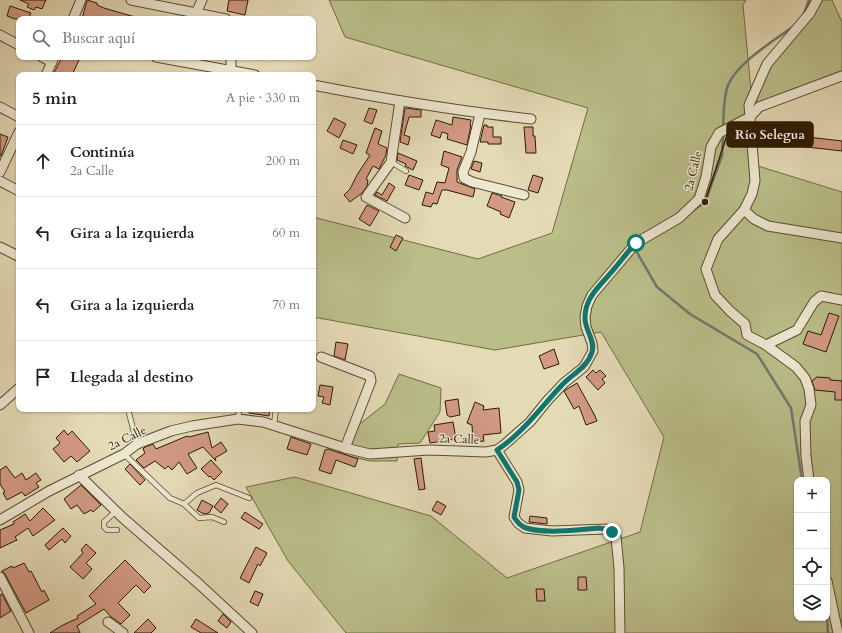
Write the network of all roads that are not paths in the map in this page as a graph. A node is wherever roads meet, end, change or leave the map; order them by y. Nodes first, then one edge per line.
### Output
1 (82, 0) edge
2 (131, 0) edge
3 (202, 0) edge
4 (817, 0) edge
5 (147, 2) edge
6 (196, 13) junction
7 (74, 16) edge
8 (211, 16) edge
9 (0, 36) edge
10 (16, 44) edge
11 (53, 60) edge
12 (173, 60) edge
13 (231, 60) edge
14 (231, 70) junction
15 (47, 72) edge
16 (241, 72) edge
17 (842, 76) edge
18 (316, 87) edge
19 (400, 101) junction
20 (0, 107) edge
21 (480, 114) junction
22 (16, 115) edge
23 (750, 117) junction
24 (531, 119) dead end
25 (16, 138) edge
26 (391, 162) junction
27 (406, 170) dead end
28 (0, 172) edge
29 (0, 181) edge
30 (16, 189) edge
31 (524, 195) dead end
32 (744, 210) junction
33 (405, 218) dead end
34 (842, 238) edge
35 (0, 247) edge
36 (16, 255) edge
37 (842, 300) edge
38 (766, 345) junction
39 (321, 357) dead end
40 (16, 391) edge
41 (0, 405) edge
42 (129, 412) edge
43 (239, 412) edge
44 (276, 412) edge
45 (238, 419) junction
46 (274, 425) junction
47 (137, 444) junction
48 (345, 448) junction
49 (497, 450) junction
50 (124, 454) junction
51 (79, 475) junction
52 (809, 477) edge
53 (249, 498) dead end
54 (184, 504) junction
55 (116, 511) junction
56 (0, 520) edge
57 (224, 522) dead end
58 (117, 530) dead end
59 (0, 577) edge
60 (828, 585) edge
61 (108, 622) dead end
62 (29, 633) edge
63 (123, 633) edge
64 (252, 633) edge
65 (620, 633) edge
66 (838, 633) edge

1 - 7 street
2 - 5 street
3 - 6 street
4 - 23 street
5 - 6 street
6 - 8 street
9 - 10 street
11 - 15 street
12 - 14 street
13 - 14 street
14 - 16 street
17 - 23 street, 2a Calle
18 - 19 street
19 - 21 street
19 - 26 street
20 - 22 street
21 - 24 street
21 - 31 street
23 - 32 street
23 - 49 street, 2a Calle
25 - 28 street
26 - 27 lane
26 - 33 street
29 - 30 street
32 - 34 street
32 - 38 street
35 - 36 street
37 - 38 street
38 - 52 street
39 - 48 street
40 - 41 street
42 - 47 lane
43 - 45 lane
44 - 46 lane
45 - 46 street, 2a Calle
45 - 47 street, 2a Calle
46 - 48 street, 2a Calle
47 - 50 street, 2a Calle
48 - 49 street, 2a Calle
49 - 65 street
50 - 51 street, 2a Calle
50 - 54 lane
51 - 55 street
51 - 56 street, 2a Calle
53 - 54 lane
54 - 57 lane
55 - 58 lane
55 - 64 street
59 - 62 street
60 - 66 street
61 - 63 street

